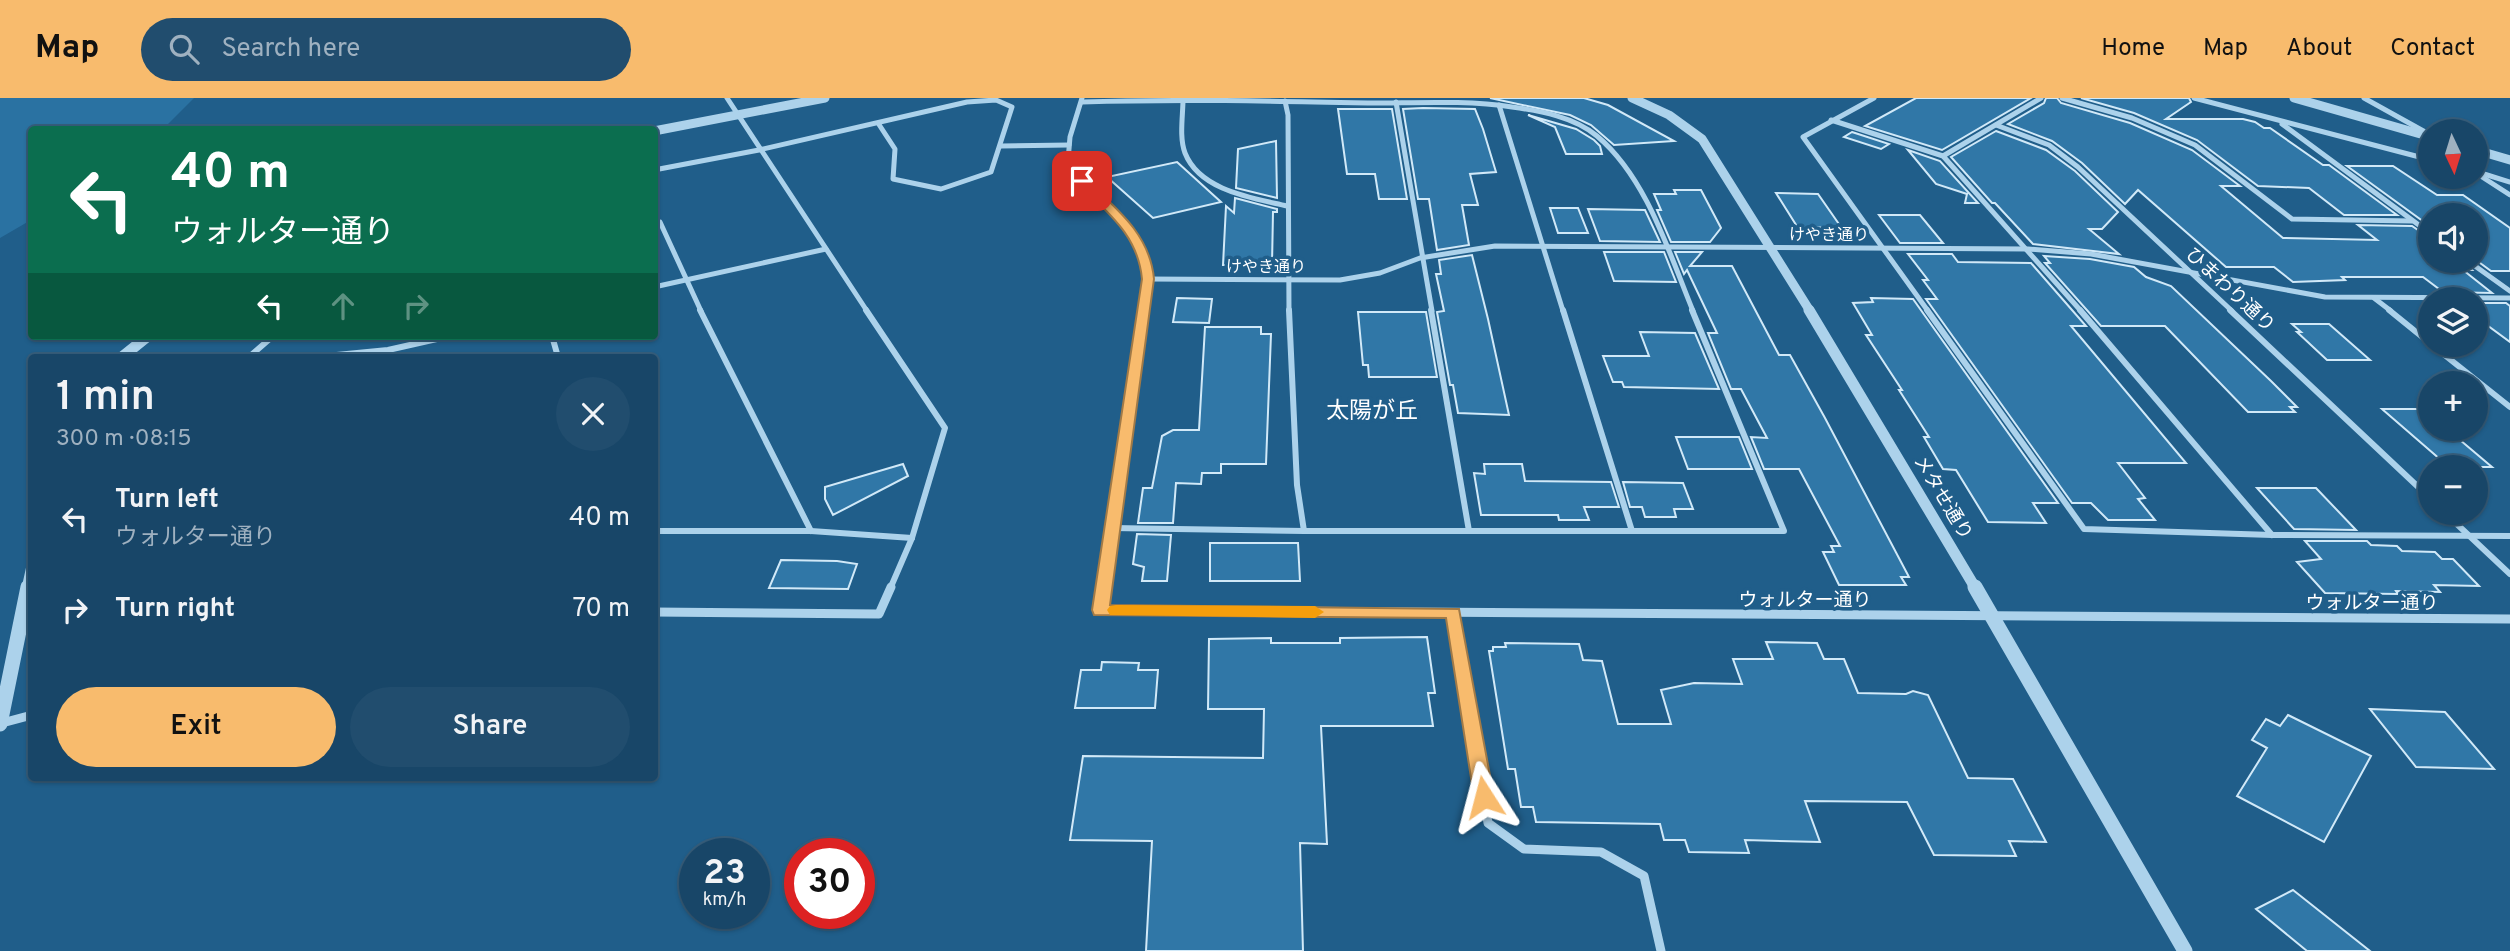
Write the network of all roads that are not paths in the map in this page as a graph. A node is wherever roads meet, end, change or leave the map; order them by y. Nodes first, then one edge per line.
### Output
1 (727, 98) edge
2 (825, 98) edge
3 (1632, 98) edge
4 (1874, 98) edge
5 (2040, 98) edge
6 (2062, 98) edge
7 (2194, 98) edge
8 (2294, 98) edge
9 (2364, 98) edge
10 (1183, 99) edge
11 (1082, 100) edge
12 (1285, 101) junction
13 (1396, 102) junction
14 (1499, 105) junction
15 (740, 114) junction
16 (1831, 120) junction
17 (2278, 121) junction
18 (878, 123) junction
19 (1996, 125) junction
20 (2418, 129) edge
21 (658, 130) edge
22 (2418, 132) edge
23 (1069, 145) junction
24 (1001, 146) junction
25 (759, 150) junction
26 (2488, 154) edge
27 (1943, 156) junction
28 (2418, 157) edge
29 (2510, 160) edge
30 (658, 169) edge
31 (2488, 176) edge
32 (2488, 180) edge
33 (2510, 182) edge
34 (2510, 195) edge
35 (1287, 206) junction
36 (2412, 220) junction
37 (658, 222) edge
38 (2418, 224) edge
39 (1543, 246) junction
40 (1666, 248) junction
41 (1772, 248) junction
42 (1885, 248) junction
43 (826, 249) junction
44 (2028, 249) junction
45 (1423, 258) junction
46 (2485, 273) edge
47 (2193, 274) junction
48 (1148, 279) junction
49 (685, 280) junction
50 (1287, 280) junction
51 (658, 287) edge
52 (2510, 291) edge
53 (2374, 298) junction
54 (2510, 298) edge
55 (2418, 333) edge
56 (143, 340) edge
57 (268, 340) edge
58 (436, 340) edge
59 (126, 354) edge
60 (252, 354) edge
61 (388, 354) edge
62 (2448, 357) edge
63 (2510, 407) edge
64 (2418, 487) edge
65 (2458, 525) edge
66 (1112, 528) junction
67 (658, 531) edge
68 (811, 531) junction
69 (1304, 531) junction
70 (1469, 531) junction
71 (1632, 531) junction
72 (2272, 535) junction
73 (2469, 535) junction
74 (2510, 536) edge
75 (912, 538) junction
76 (2510, 574) edge
77 (27, 608) edge
78 (658, 612) edge
79 (1453, 613) junction
80 (1992, 616) junction
81 (2510, 619) edge
82 (28, 716) edge
83 (0, 724) edge
84 (1661, 951) edge
85 (2185, 951) edge

1 - 15 street
2 - 15 street
3 - 41 street, メタせ通り
4 - 16 street
5 - 19 street
6 - 36 street
7 - 17 street
8 - 22 street
9 - 20 street
10 - 11 street
10 - 12 street
10 - 35 street
11 - 23 street
12 - 13 street
12 - 35 street
13 - 14 street
13 - 45 street
14 - 39 street
14 - 40 street
15 - 21 street
15 - 25 street
16 - 27 street
16 - 42 street
17 - 28 street
17 - 36 street
18 - 24 street
18 - 24 street
18 - 25 street
19 - 27 street
19 - 47 street, ひまわり通り
23 - 24 street
23 - 48 street
25 - 30 street
25 - 43 street
26 - 29 street
27 - 44 street
31 - 33 street
32 - 34 street
35 - 50 street
36 - 38 street
37 - 49 street
39 - 40 street, けやき通り
39 - 45 street, けやき通り
39 - 71 street
40 - 41 street, けやき通り
40 - 71 street
41 - 42 street, けやき通り
41 - 80 street, メタせ通り
42 - 44 street, けやき通り
42 - 72 street
43 - 49 street
43 - 75 street
44 - 47 street, けやき通り
44 - 72 street
45 - 50 street, けやき通り
45 - 70 street
46 - 52 street
47 - 53 street, けやき通り
47 - 64 street, ひまわり通り
48 - 50 street, けやき通り
48 - 66 street
49 - 51 street
49 - 68 street
50 - 69 street
53 - 54 street, けやき通り
53 - 55 street
56 - 59 street
57 - 60 street
58 - 61 street
62 - 63 street
65 - 73 street
66 - 69 street
66 - 79 street, ウォルター通り
67 - 68 street
68 - 75 street
69 - 70 street
70 - 71 street
72 - 73 street
73 - 74 street
73 - 76 street
75 - 78 street
77 - 83 street
79 - 80 street, ウォルター通り
79 - 84 street
80 - 81 street, ウォルター通り
80 - 85 street, メタせ通り
82 - 83 street

